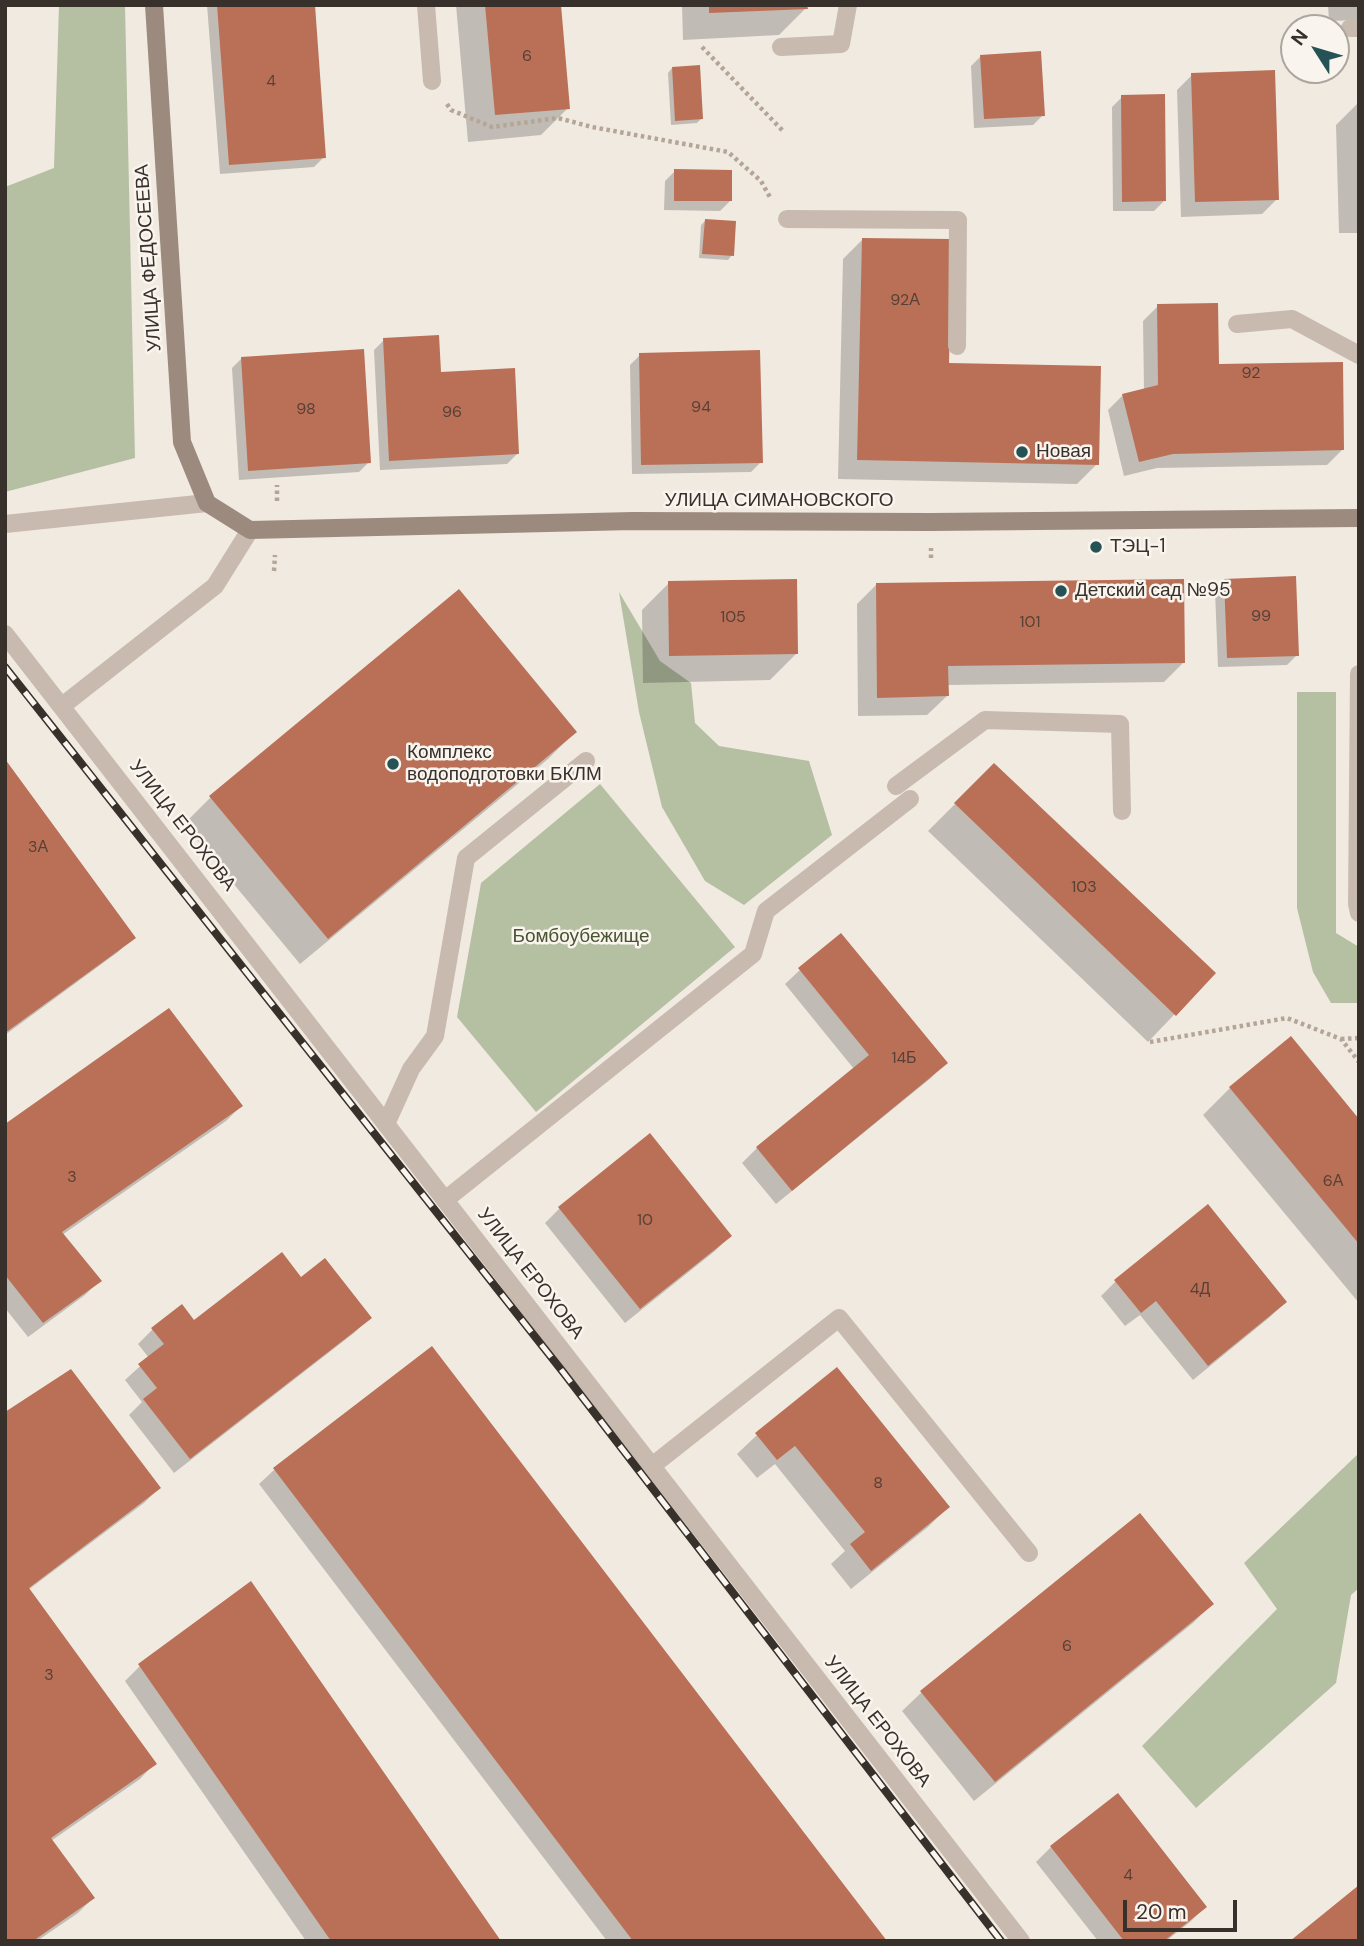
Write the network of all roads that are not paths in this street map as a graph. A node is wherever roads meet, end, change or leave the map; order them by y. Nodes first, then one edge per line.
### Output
1 (155, 5) edge
2 (426, 5) edge
3 (848, 5) edge
4 (781, 47) dead end
5 (432, 81) road end
6 (787, 219) dead end
7 (1237, 324) dead end
8 (957, 346) dead end
9 (1359, 355) edge
10 (207, 503) junction
11 (1359, 518) edge
12 (5, 524) edge
13 (250, 530) junction
14 (5, 634) edge
15 (1359, 674) edge
16 (62, 706) junction
17 (586, 761) dead end
18 (896, 786) dead end
19 (910, 799) dead end
20 (1122, 811) dead end
21 (1359, 913) edge
22 (386, 1124) junction
23 (445, 1200) junction
24 (652, 1466) junction
25 (1029, 1553) dead end
26 (1021, 1941) edge

1 - 10 street, УЛИЦА ФЕДОСЕЕВА
2 - 5 street
3 - 4 street
6 - 8 street
7 - 9 street
10 - 12 street
10 - 13 street
11 - 13 street, УЛИЦА СИМАНОВСКОГО
13 - 16 street
14 - 16 street, УЛИЦА ЕРОХОВА
15 - 21 street
16 - 22 street, УЛИЦА ЕРОХОВА
17 - 22 street
18 - 20 street
19 - 23 street
22 - 23 street, УЛИЦА ЕРОХОВА
23 - 24 street, УЛИЦА ЕРОХОВА
24 - 25 street
24 - 26 street, УЛИЦА ЕРОХОВА

